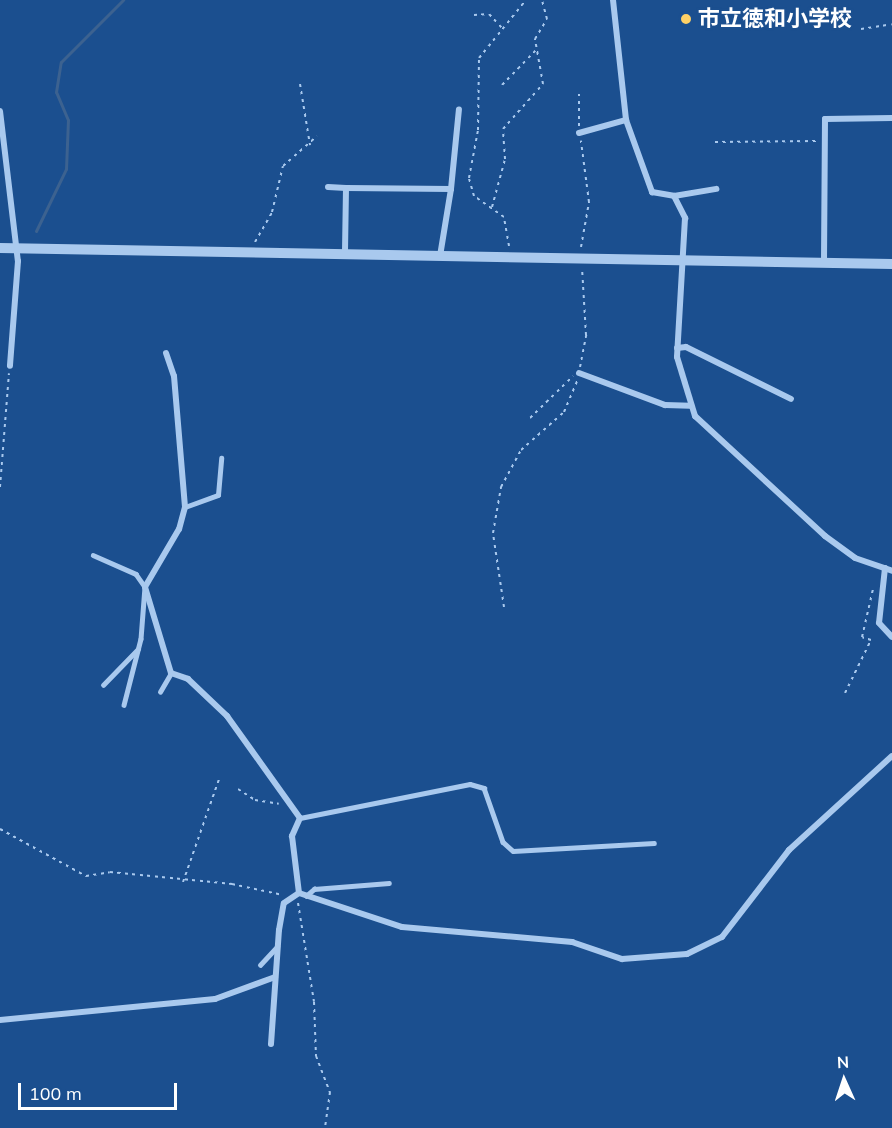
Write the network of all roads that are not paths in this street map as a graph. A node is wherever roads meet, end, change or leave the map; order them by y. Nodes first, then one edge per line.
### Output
1 (613, 0) edge
2 (459, 109) dead end
3 (0, 111) edge
4 (892, 118) edge
5 (626, 120) junction
6 (579, 133) road end
7 (327, 188) dead end
8 (346, 188) junction
9 (451, 189) junction
10 (716, 189) dead end
11 (674, 196) junction
12 (0, 248) edge
13 (16, 249) junction
14 (345, 256) junction
15 (439, 258) junction
16 (681, 260) junction
17 (824, 262) junction
18 (892, 264) edge
19 (677, 348) junction
20 (166, 353) dead end
21 (10, 366) road end
22 (579, 373) road end
23 (791, 399) dead end
24 (690, 406) junction
25 (221, 458) dead end
26 (185, 507) junction
27 (93, 555) dead end
28 (889, 570) edge
29 (145, 587) junction
30 (892, 637) edge
31 (138, 649) junction
32 (171, 674) junction
33 (103, 685) dead end
34 (160, 692) dead end
35 (124, 705) dead end
36 (892, 756) edge
37 (300, 818) junction
38 (654, 843) dead end
39 (390, 883) dead end
40 (303, 894) junction
41 (277, 947) junction
42 (260, 965) dead end
43 (275, 977) junction
44 (0, 1020) edge
45 (271, 1044) dead end

1 - 5 street
2 - 9 street
3 - 13 street
4 - 17 street
5 - 6 street
5 - 11 street
7 - 8 street
8 - 9 street
8 - 14 street
9 - 15 street
10 - 11 street
11 - 16 street
12 - 13 street
13 - 14 street
13 - 21 street
14 - 15 street
15 - 16 street
16 - 17 street
16 - 19 street
17 - 18 street
19 - 23 street
19 - 24 street
20 - 26 street
22 - 24 street
24 - 28 street
25 - 26 lane
26 - 29 street
27 - 29 lane
28 - 30 street
29 - 31 lane
29 - 32 street
31 - 33 lane
31 - 35 lane
32 - 34 lane
32 - 37 street
36 - 40 street
37 - 38 lane
37 - 40 street
39 - 40 lane
40 - 41 street
41 - 42 lane
41 - 43 street
43 - 44 street
43 - 45 street

